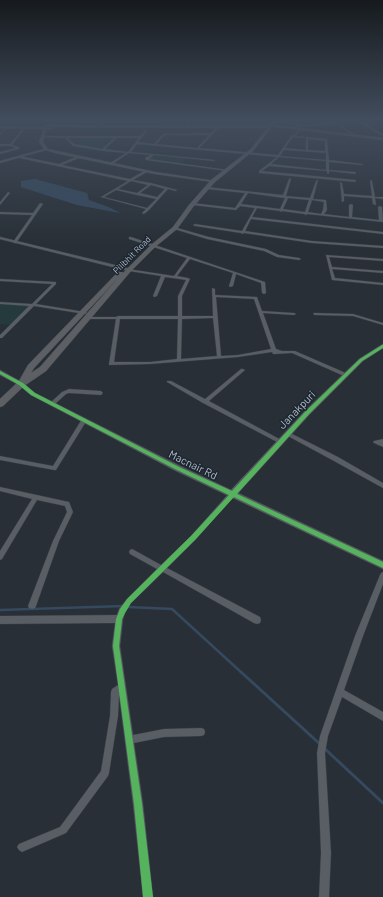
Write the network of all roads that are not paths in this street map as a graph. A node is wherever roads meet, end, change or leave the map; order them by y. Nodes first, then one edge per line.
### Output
1 (42, 161) edge
2 (69, 161) edge
3 (96, 161) edge
4 (115, 161) edge
5 (159, 161) edge
6 (185, 161) edge
7 (236, 161) edge
8 (273, 161) edge
9 (328, 161) joint
10 (111, 164) junction
11 (182, 164) junction
12 (362, 164) dead end
13 (60, 165) junction
14 (268, 165) junction
15 (293, 168) junction
16 (224, 170) junction
17 (328, 170) junction
18 (146, 171) junction
19 (355, 173) dead end
20 (292, 175) junction
21 (290, 179) dead end
22 (328, 179) junction
23 (131, 180) junction
24 (211, 181) junction
25 (317, 181) dead end
26 (355, 181) dead end
27 (371, 181) dead end
28 (341, 183) dead end
29 (151, 184) junction
30 (167, 188) junction
31 (207, 188) junction
32 (116, 189) junction
33 (176, 190) dead end
34 (9, 193) dead end
35 (247, 193) junction
36 (137, 194) junction
37 (343, 195) junction
38 (285, 197) junction
39 (374, 197) junction
40 (157, 198) junction
41 (383, 198) edge
42 (311, 200) junction
43 (343, 201) dead end
44 (0, 204) edge
45 (41, 204) dead end
46 (193, 204) junction
47 (375, 204) dead end
48 (238, 205) junction
49 (351, 205) dead end
50 (380, 207) dead end
51 (256, 208) junction
52 (148, 209) junction
53 (281, 211) junction
54 (0, 213) edge
55 (144, 213) dead end
56 (34, 214) junction
57 (306, 214) junction
58 (322, 215) junction
59 (250, 218) junction
60 (350, 218) junction
61 (382, 221) edge
62 (195, 225) dead end
63 (175, 228) junction
64 (242, 232) junction
65 (383, 233) edge
66 (0, 238) edge
67 (130, 238) dead end
68 (15, 242) junction
69 (152, 246) junction
70 (383, 247) edge
71 (189, 258) junction
72 (299, 258) dead end
73 (383, 260) edge
74 (331, 268) junction
75 (126, 270) junction
76 (383, 272) edge
77 (235, 273) junction
78 (162, 276) junction
79 (175, 278) junction
80 (0, 280) edge
81 (383, 284) edge
82 (231, 286) dead end
83 (213, 289) dead end
84 (264, 292) dead end
85 (155, 296) dead end
86 (214, 296) junction
87 (0, 303) edge
88 (33, 305) junction
89 (261, 312) junction
90 (294, 314) dead end
91 (315, 314) dead end
92 (87, 315) junction
93 (118, 317) junction
94 (179, 317) junction
95 (215, 317) junction
96 (383, 324) edge
97 (0, 337) edge
98 (383, 346) edge
99 (274, 350) junction
100 (218, 357) junction
101 (179, 360) junction
102 (243, 370) dead end
103 (0, 372) edge
104 (346, 376) junction
105 (169, 382) dead end
106 (21, 384) junction
107 (101, 393) dead end
108 (205, 402) junction
109 (0, 404) edge
110 (52, 404) junction
111 (84, 420) junction
112 (288, 434) junction
113 (383, 441) edge
114 (280, 442) junction
115 (383, 445) edge
116 (0, 458) edge
117 (383, 486) edge
118 (0, 489) edge
119 (232, 494) junction
120 (36, 497) junction
121 (132, 552) dead end
122 (0, 557) edge
123 (383, 565) edge
124 (162, 568) junction
125 (383, 575) edge
126 (32, 606) dead end
127 (121, 615) junction
128 (257, 620) dead end
129 (0, 621) edge
130 (122, 688) junction
131 (340, 692) junction
132 (383, 717) edge
133 (201, 732) dead end
134 (129, 740) junction
135 (22, 847) dead end
136 (148, 897) edge
137 (324, 897) edge

1 - 13 street
2 - 13 street
3 - 10 street
4 - 10 street
5 - 11 street
6 - 11 street
7 - 16 highway
8 - 14 street
9 - 12 street
9 - 17 street
10 - 18 street
11 - 16 street
13 - 23 street
14 - 15 street
14 - 20 street
15 - 17 street
15 - 20 street
16 - 24 highway
17 - 19 street
17 - 22 street
18 - 23 street
18 - 24 street
20 - 22 street
21 - 38 street
22 - 26 street
23 - 29 street
23 - 32 street
24 - 31 highway, Pilibhit Road
24 - 69 highway
25 - 42 street
27 - 39 street
28 - 37 street
29 - 30 street
29 - 36 street
30 - 33 street
30 - 40 street
31 - 35 street
31 - 46 highway, Pilibhit Road
32 - 36 street
32 - 52 street
34 - 44 street
35 - 38 street
35 - 48 street
36 - 40 street
37 - 39 street
37 - 43 street
38 - 42 street
38 - 53 street
39 - 41 street
39 - 47 street
40 - 52 street
42 - 57 street
42 - 58 street
45 - 56 street
46 - 48 street
46 - 63 highway, Pilibhit Road
48 - 51 street
49 - 60 street
50 - 61 street
51 - 53 street
51 - 59 street
52 - 55 street
53 - 57 street
54 - 56 street
56 - 68 street
57 - 58 street
58 - 60 street
59 - 64 street
59 - 65 street
60 - 61 street
62 - 64 street
63 - 69 highway, Pilibhit Road
63 - 72 street
64 - 70 street
66 - 68 street
67 - 69 street
68 - 75 street
69 - 71 street
69 - 75 highway, Pilibhit Road
71 - 77 street
71 - 79 street
73 - 74 street
74 - 76 street
74 - 81 street
75 - 78 street
75 - 92 highway, Pilibhit Road
77 - 82 street
77 - 84 street
78 - 79 street
78 - 85 street
79 - 94 street
80 - 88 street
83 - 86 street
86 - 89 street
86 - 95 street
87 - 88 street
88 - 92 street
88 - 97 street
89 - 90 street
89 - 99 street
91 - 96 street
92 - 93 street
92 - 106 highway, Pilibhit Road
93 - 94 street
93 - 101 street
94 - 95 street
94 - 101 street
95 - 100 street
98 - 104 street, Janakpuri
99 - 100 street
99 - 104 street
100 - 101 street
102 - 108 street
103 - 106 street, Macnair Rd
104 - 112 street, Janakpuri
105 - 108 street
106 - 109 highway, Pilibhit Road
106 - 110 street, Macnair Rd
107 - 110 street
108 - 114 street
110 - 111 street, Macnair Rd
111 - 116 street
111 - 119 street, Macnair Rd
112 - 114 street, Janakpuri
112 - 117 street
113 - 115 street
114 - 119 street, Janakpuri
118 - 120 street
119 - 123 street, Macnair Rd
119 - 124 street
120 - 122 street
120 - 126 street
121 - 124 street
124 - 127 street
124 - 128 street
125 - 131 street
127 - 129 street
127 - 130 street
130 - 134 street
130 - 135 street
131 - 132 street
131 - 137 street
133 - 134 street
134 - 136 street

